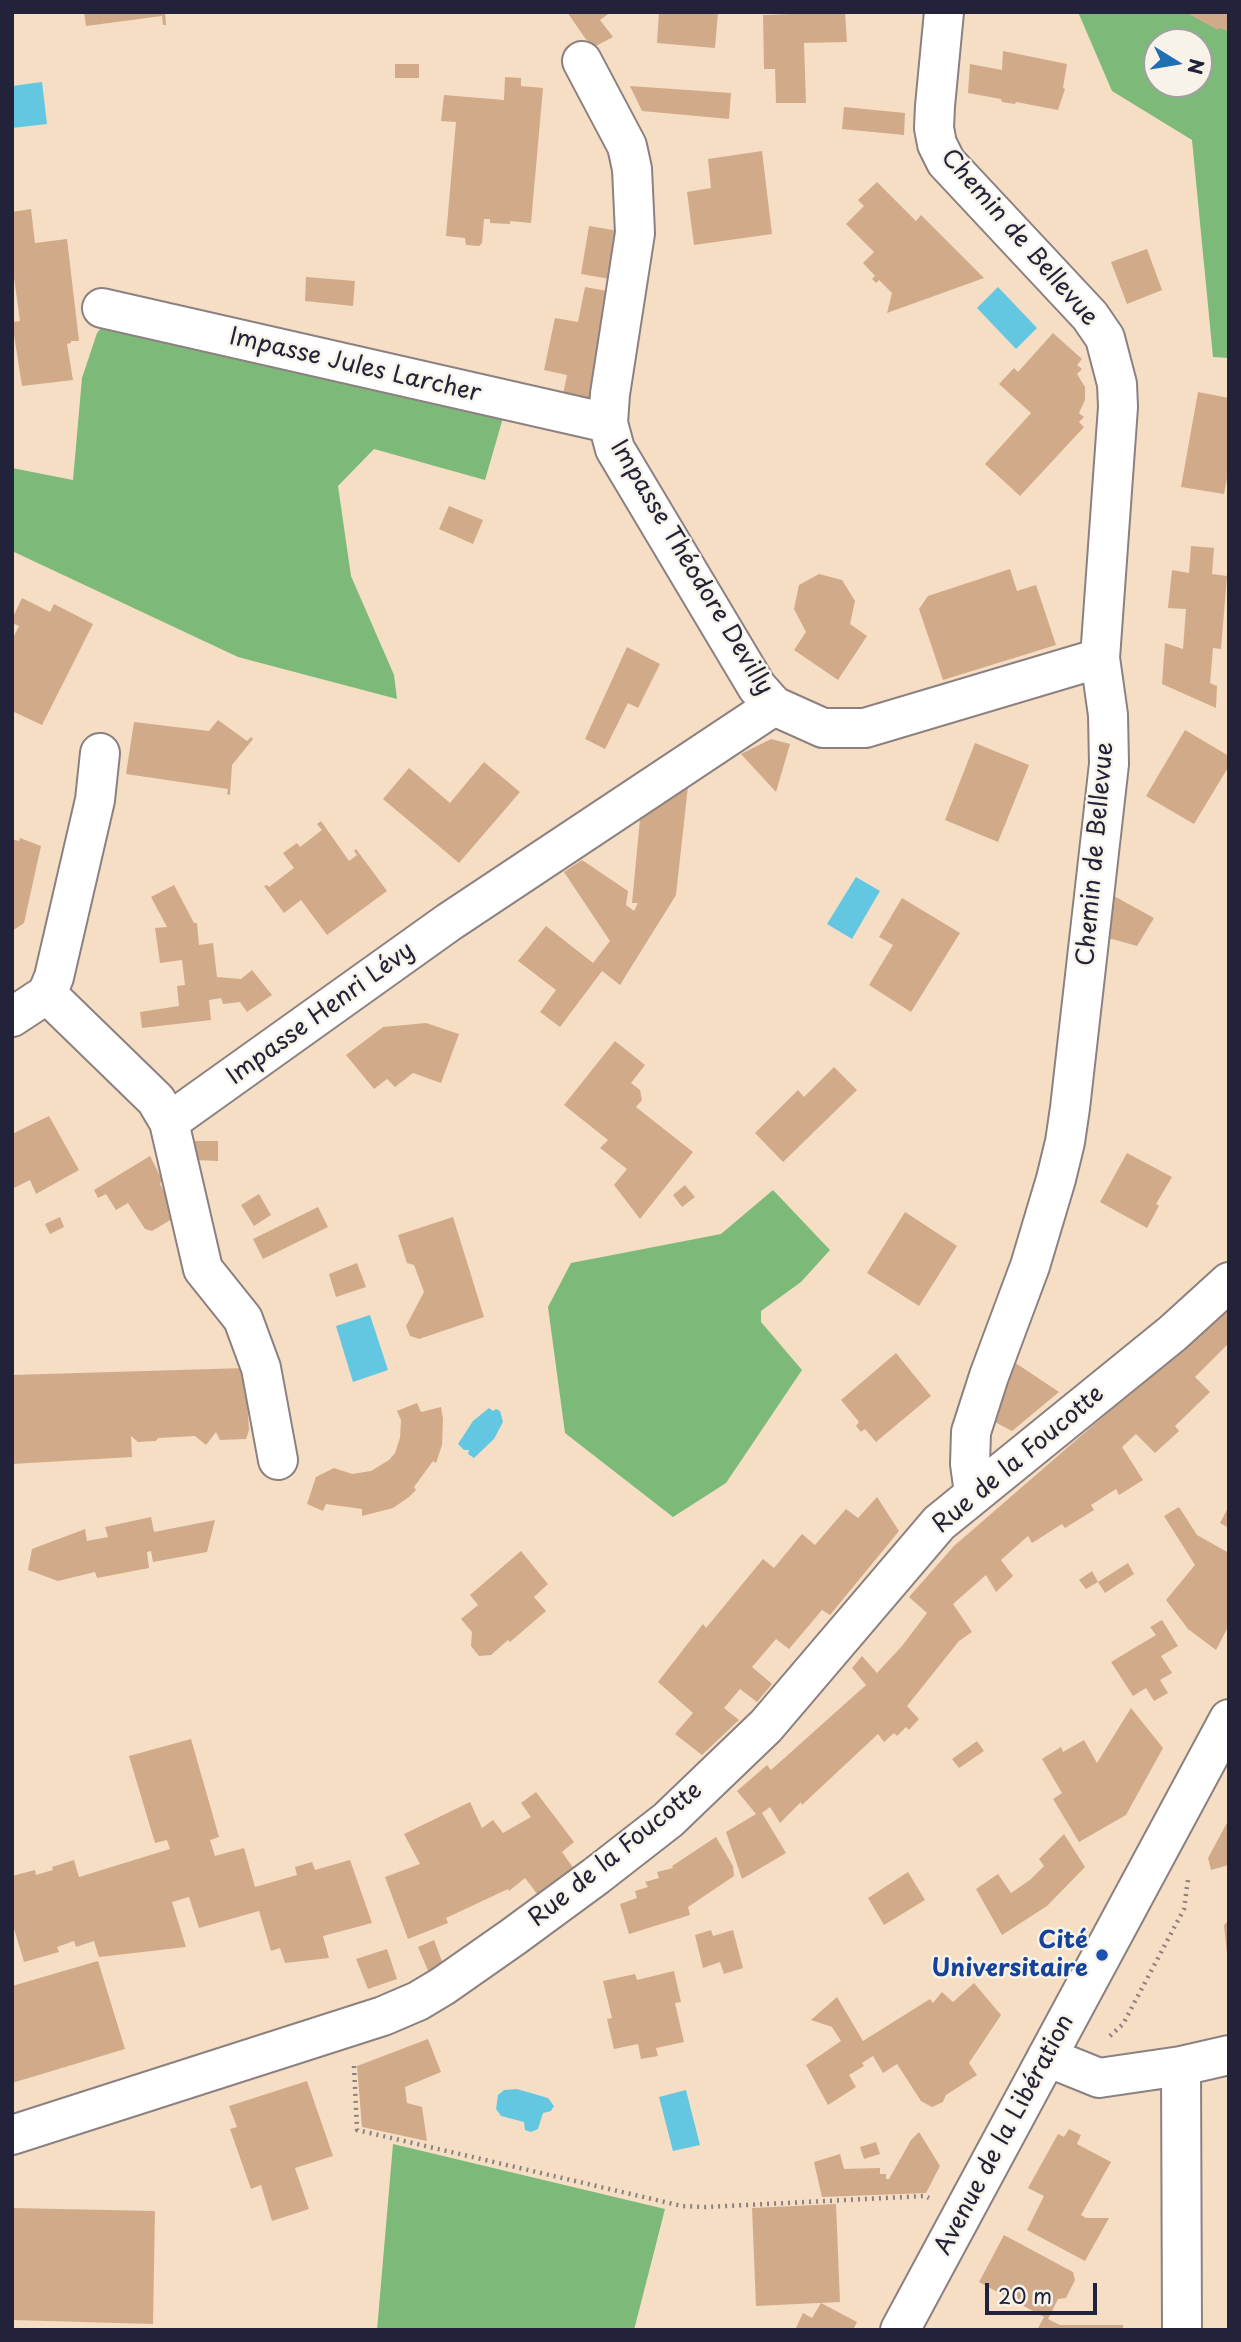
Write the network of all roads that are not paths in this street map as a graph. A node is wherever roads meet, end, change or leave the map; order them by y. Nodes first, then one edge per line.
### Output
1 (944, 12) edge
2 (582, 61) dead end
3 (102, 308) dead end
4 (608, 423) junction
5 (1100, 658) junction
6 (774, 706) junction
7 (100, 753) dead end
8 (47, 994) junction
9 (12, 1017) edge
10 (169, 1122) junction
11 (1229, 1282) edge
12 (278, 1460) dead end
13 (974, 1493) junction
14 (1229, 1719) edge
15 (1229, 2055) edge
16 (1047, 2057) junction
17 (1181, 2066) junction
18 (12, 2135) edge
19 (900, 2330) edge
20 (1182, 2330) edge

1 - 5 street, Chemin de Bellevue
2 - 4 street, Impasse Théodore Devilly
3 - 4 street, Impasse Jules Larcher
4 - 6 street, Impasse Théodore Devilly
5 - 6 street, Impasse Théodore Devilly
5 - 13 street, Chemin de Bellevue
6 - 10 street, Impasse Henri Lévy
7 - 8 street
8 - 9 street
8 - 10 street
10 - 12 street
11 - 13 street, Rue de la Foucotte
13 - 18 street, Rue de la Foucotte
14 - 16 street, Avenue de la Libération
15 - 17 street
16 - 17 street
16 - 19 street, Avenue de la Libération
17 - 20 street

